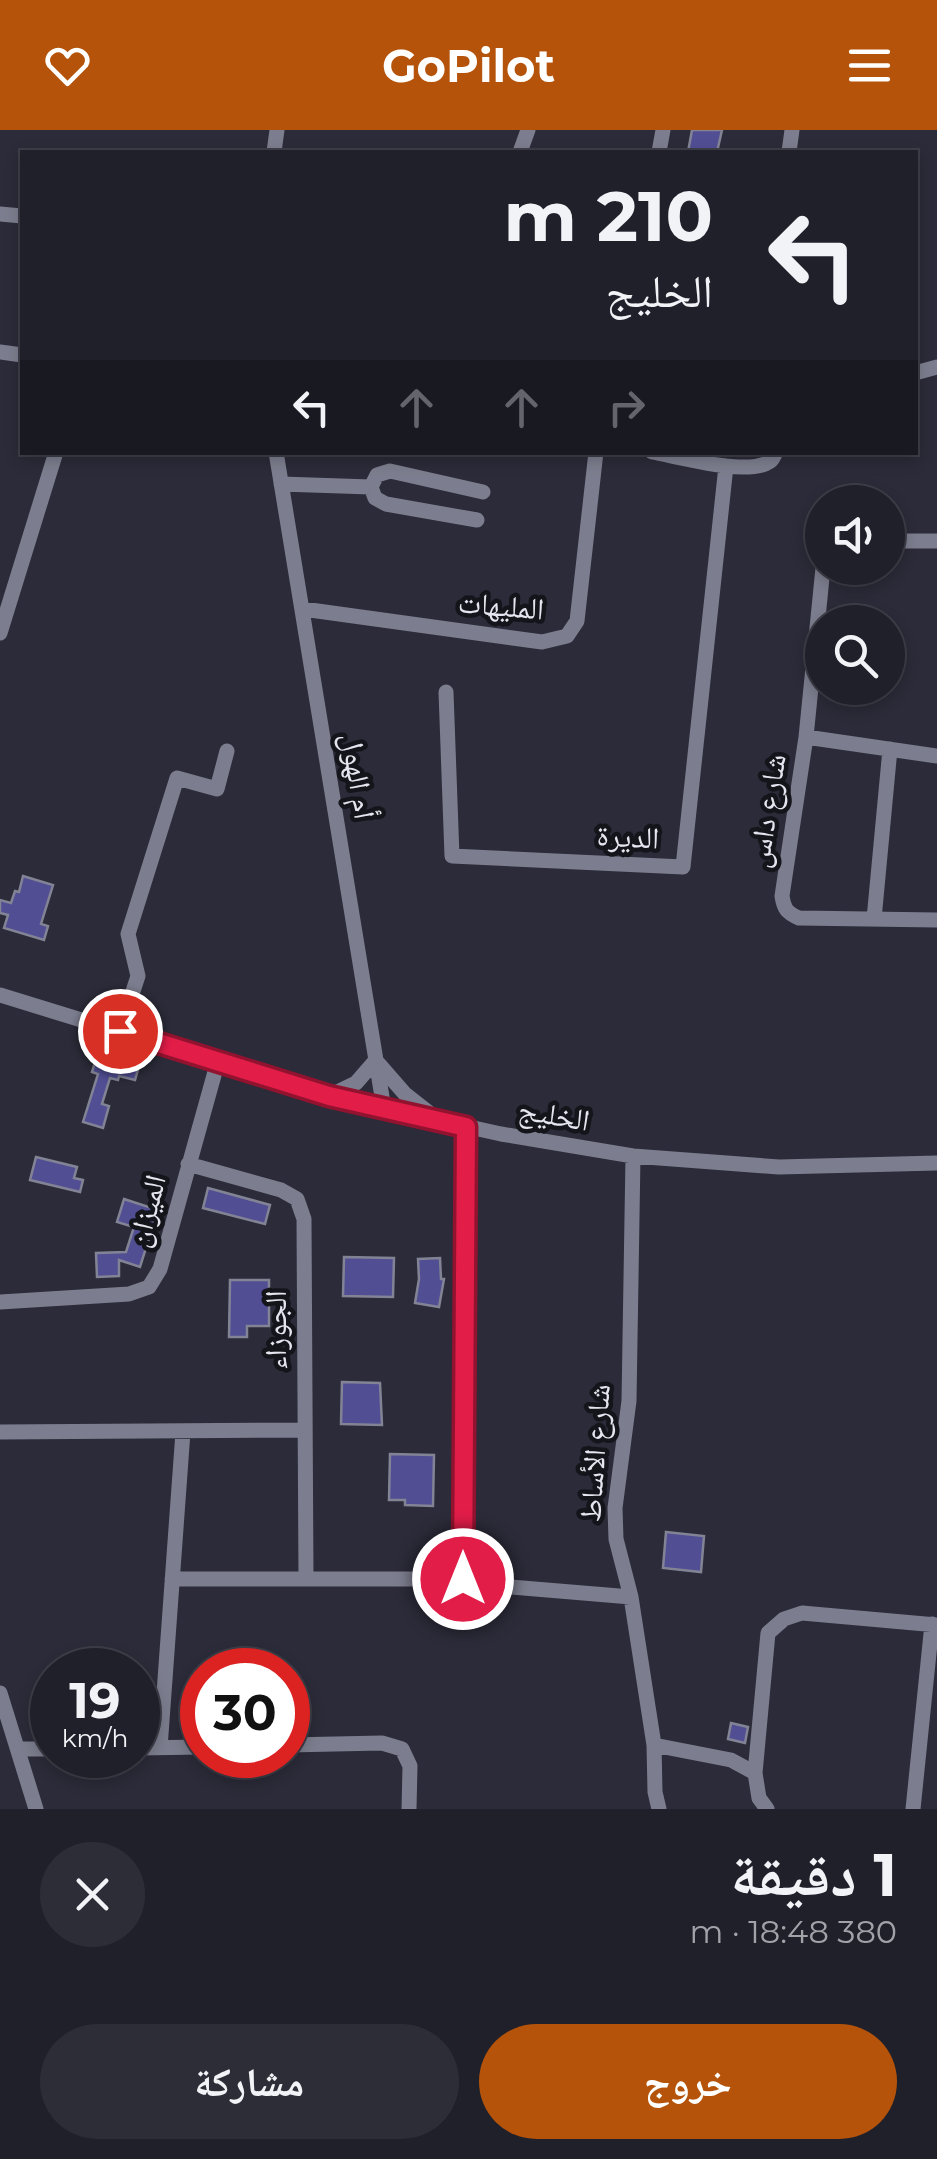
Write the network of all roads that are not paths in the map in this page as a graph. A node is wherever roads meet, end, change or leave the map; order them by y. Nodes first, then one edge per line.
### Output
1 (55, 455) edge
2 (277, 455) edge
3 (596, 455) edge
4 (668, 455) edge
5 (774, 456) edge
6 (726, 466) junction
7 (282, 484) junction
8 (371, 487) junction
9 (482, 492) dead end
10 (477, 520) dead end
11 (905, 541) edge
12 (937, 542) edge
13 (0, 566) edge
14 (19, 572) junction
15 (821, 585) edge
16 (302, 609) junction
17 (0, 632) edge
18 (446, 692) dead end
19 (806, 737) junction
20 (890, 749) junction
21 (227, 751) dead end
22 (937, 756) edge
23 (874, 919) junction
24 (937, 920) edge
25 (0, 995) edge
26 (120, 1031) junction
27 (376, 1060) junction
28 (218, 1061) junction
29 (329, 1096) junction
30 (384, 1110) junction
31 (440, 1121) junction
32 (466, 1127) junction
33 (633, 1156) junction
34 (188, 1164) junction
35 (937, 1164) edge
36 (0, 1302) edge
37 (304, 1430) junction
38 (0, 1432) edge
39 (183, 1432) junction
40 (306, 1578) junction
41 (172, 1579) junction
42 (500, 1586) dead end
43 (630, 1597) junction
44 (934, 1625) edge
45 (0, 1694) edge
46 (310, 1745) edge
47 (654, 1745) junction
48 (160, 1748) joint
49 (180, 1748) edge
50 (18, 1749) junction
51 (30, 1749) edge
52 (755, 1773) junction
53 (36, 1809) edge
54 (410, 1809) edge
55 (659, 1809) edge
56 (768, 1809) edge
57 (913, 1809) edge

1 - 14 street
2 - 7 street, أم الهول
3 - 16 street, المليهات
4 - 6 street
5 - 6 street
6 - 18 street, الديرة
7 - 8 street
7 - 16 street, أم الهول
8 - 9 street
8 - 10 street
11 - 12 street
13 - 14 street
14 - 17 street
15 - 19 street, شارع داس
16 - 27 street, أم الهول
19 - 20 street
19 - 23 street, شارع داس
20 - 22 street
20 - 23 street
21 - 26 street
23 - 24 street, شارع داس
25 - 26 street, الخليج
26 - 28 street, الخليج
27 - 29 street
27 - 30 street, أم الهول
27 - 31 street
28 - 29 street, الخليج
28 - 34 street, الميزان
29 - 30 street, الخليج
30 - 31 street, الخليج
31 - 32 street, الخليج
32 - 33 street, الخليج
32 - 40 street
33 - 35 street, الخليج
33 - 43 street, شارع الأساط
34 - 36 street, الميزان
34 - 37 street, الجوزاء
37 - 39 street
37 - 40 street, الجوزاء
38 - 39 street
39 - 41 street
40 - 41 street
41 - 48 street
42 - 43 street
43 - 47 street, شارع الأساط
44 - 52 street
44 - 57 street
45 - 50 street
46 - 54 street
47 - 52 street
47 - 55 street, شارع الأساط
48 - 49 street
50 - 51 street
50 - 53 street
52 - 56 street

